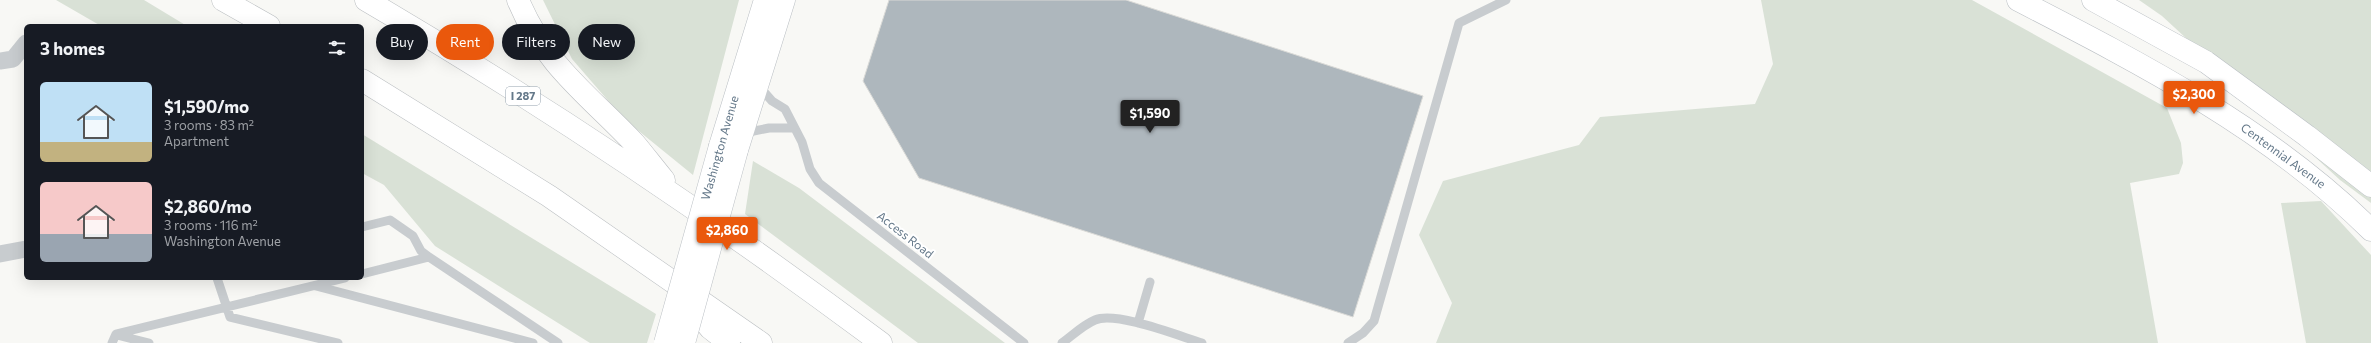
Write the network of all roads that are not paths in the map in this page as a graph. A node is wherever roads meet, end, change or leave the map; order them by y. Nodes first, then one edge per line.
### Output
1 (223, 0) edge
2 (366, 0) edge
3 (518, 0) edge
4 (766, 0) edge
5 (784, 0) edge
6 (1506, 0) edge
7 (2018, 0) edge
8 (2093, 0) edge
9 (265, 24) edge
10 (24, 45) edge
11 (0, 61) edge
12 (364, 81) edge
13 (757, 84) junction
14 (794, 128) junction
15 (733, 143) junction
16 (2371, 186) edge
17 (678, 197) junction
18 (364, 226) edge
19 (2371, 230) edge
20 (24, 249) edge
21 (0, 254) edge
22 (429, 257) junction
23 (364, 273) edge
24 (669, 277) junction
25 (218, 280) edge
26 (337, 280) edge
27 (1150, 282) dead end
28 (314, 286) junction
29 (227, 307) junction
30 (1138, 323) junction
31 (116, 334) junction
32 (112, 343) edge
33 (149, 343) edge
34 (338, 343) edge
35 (534, 343) edge
36 (558, 343) edge
37 (664, 343) edge
38 (684, 343) edge
39 (729, 343) edge
40 (761, 343) edge
41 (881, 343) edge
42 (1024, 343) edge
43 (1062, 343) edge
44 (1202, 343) edge
45 (1348, 343) edge

1 - 9 main road
2 - 17 main road, I 287
3 - 17 main road
4 - 15 main road, Washington Avenue
5 - 13 main road, Washington Avenue
6 - 45 lane
7 - 19 main road, Centennial Avenue
8 - 16 main road
10 - 11 street
12 - 24 main road
13 - 14 lane, Access Road
13 - 15 main road, Washington Avenue
14 - 15 lane
14 - 42 lane, Access Road
15 - 37 main road, Washington Avenue, bridge
15 - 38 main road, Washington Avenue, bridge
17 - 41 main road, I 287
18 - 22 lane
20 - 21 street
22 - 23 lane
22 - 36 lane
24 - 39 main road
24 - 40 main road
25 - 29 lane
26 - 28 lane
27 - 30 lane
28 - 29 lane
28 - 35 lane
29 - 31 lane
29 - 34 lane
30 - 43 lane
30 - 44 lane
31 - 32 lane
31 - 33 lane

